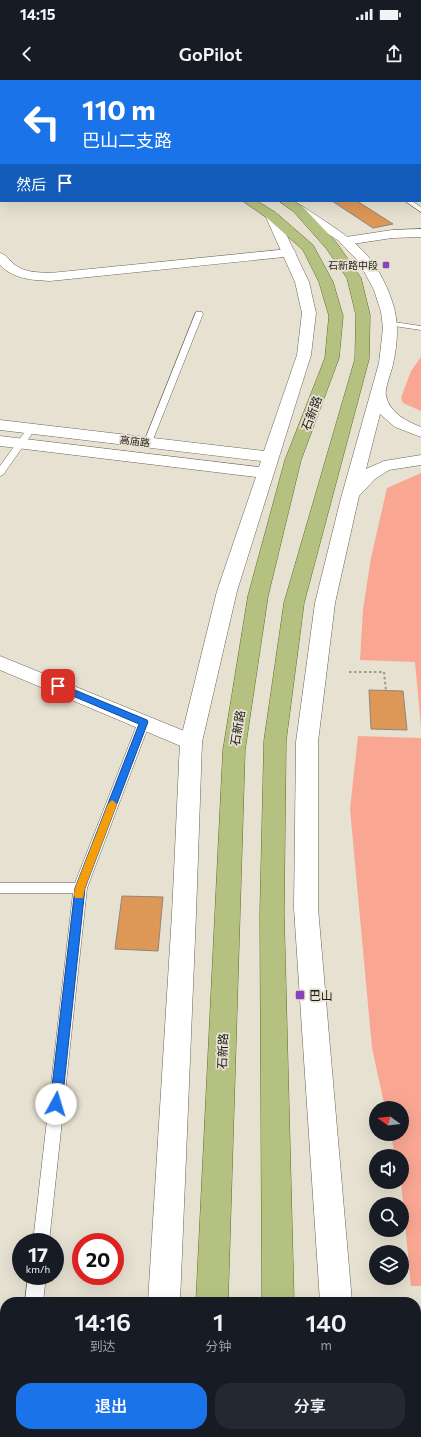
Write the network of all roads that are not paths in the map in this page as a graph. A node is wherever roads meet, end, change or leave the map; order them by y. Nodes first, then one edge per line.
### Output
1 (254, 202) edge
2 (409, 202) edge
3 (285, 208) edge
4 (421, 210) edge
5 (421, 233) edge
6 (346, 241) junction
7 (289, 253) junction
8 (0, 257) edge
9 (199, 314) dead end
10 (390, 323) junction
11 (421, 328) edge
12 (378, 395) junction
13 (0, 425) edge
14 (32, 428) junction
15 (421, 432) edge
16 (0, 441) edge
17 (148, 442) junction
18 (21, 444) junction
19 (421, 460) edge
20 (267, 465) junction
21 (0, 473) edge
22 (350, 498) junction
23 (0, 662) edge
24 (144, 722) junction
25 (191, 742) junction
26 (0, 888) edge
27 (80, 888) junction
28 (42, 1233) edge
29 (36, 1285) edge
30 (35, 1297) edge
31 (164, 1297) edge
32 (212, 1297) edge
33 (278, 1297) edge
34 (336, 1297) edge

1 - 3 main road, 石新路
2 - 4 lane
3 - 6 street
3 - 7 street
3 - 32 main road, 石新路
3 - 33 main road, 石新路
5 - 6 street
6 - 10 street
7 - 8 street
7 - 20 street
9 - 17 lane
10 - 11 lane
10 - 12 street
12 - 15 street
12 - 22 street
13 - 14 street, 高庙路
14 - 17 street, 高庙路
14 - 18 lane
16 - 18 street, 高庙路
17 - 20 street, 高庙路
18 - 20 street, 高庙路
18 - 21 lane
19 - 22 street
20 - 25 street
22 - 34 street
23 - 24 street
24 - 25 street
24 - 27 lane
25 - 31 street
26 - 27 lane
27 - 28 lane
29 - 30 lane

